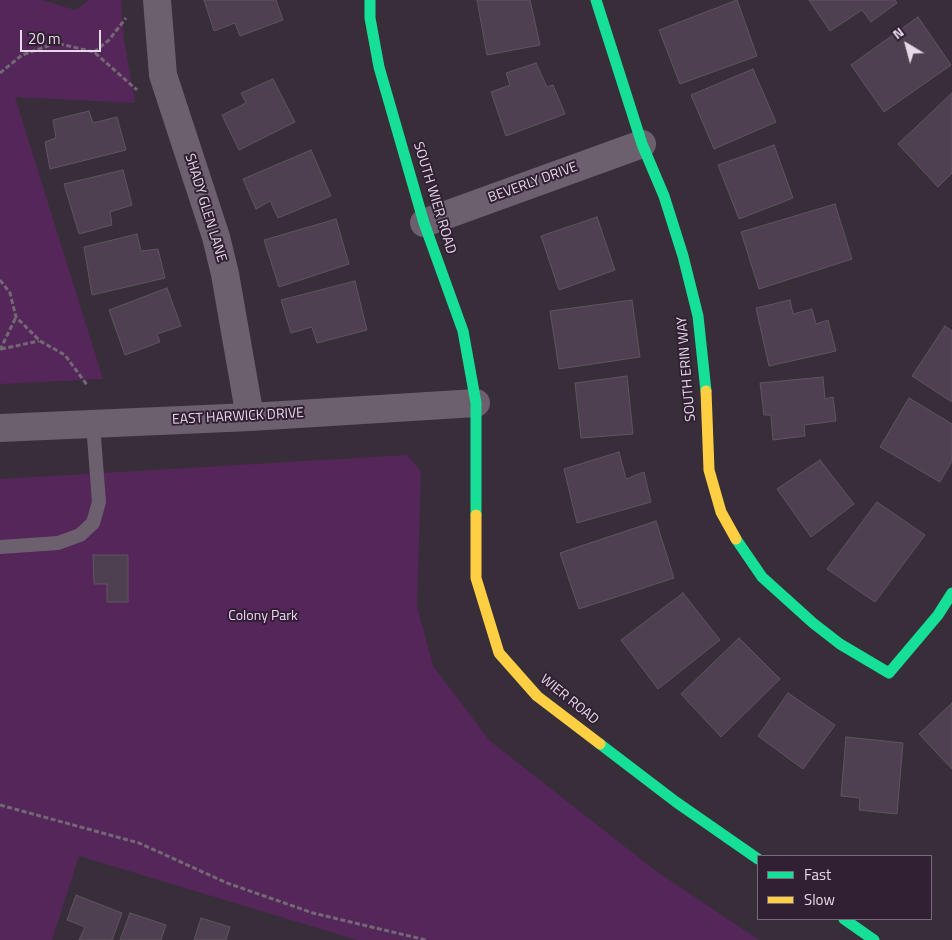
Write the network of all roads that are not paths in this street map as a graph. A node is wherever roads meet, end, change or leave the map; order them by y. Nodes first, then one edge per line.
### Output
1 (157, 0) edge
2 (370, 0) edge
3 (596, 0) edge
4 (642, 144) junction
5 (424, 223) junction
6 (476, 403) junction
7 (250, 417) junction
8 (92, 424) junction
9 (0, 428) edge
10 (0, 547) edge
11 (952, 593) edge
12 (757, 858) edge
13 (845, 920) edge
14 (874, 940) edge

1 - 7 street, SHADY GLEN LANE
2 - 5 street, SOUTH WIER ROAD
3 - 4 street, SOUTH ERIN WAY
4 - 5 street, BEVERLY DRIVE
4 - 11 street, SOUTH ERIN WAY
5 - 6 street, SOUTH WIER ROAD
6 - 7 street, EAST HARWICK DRIVE
6 - 12 street, WIER ROAD
7 - 8 street, EAST HARWICK DRIVE
8 - 9 street, EAST HARWICK DRIVE
8 - 10 lane
13 - 14 street

